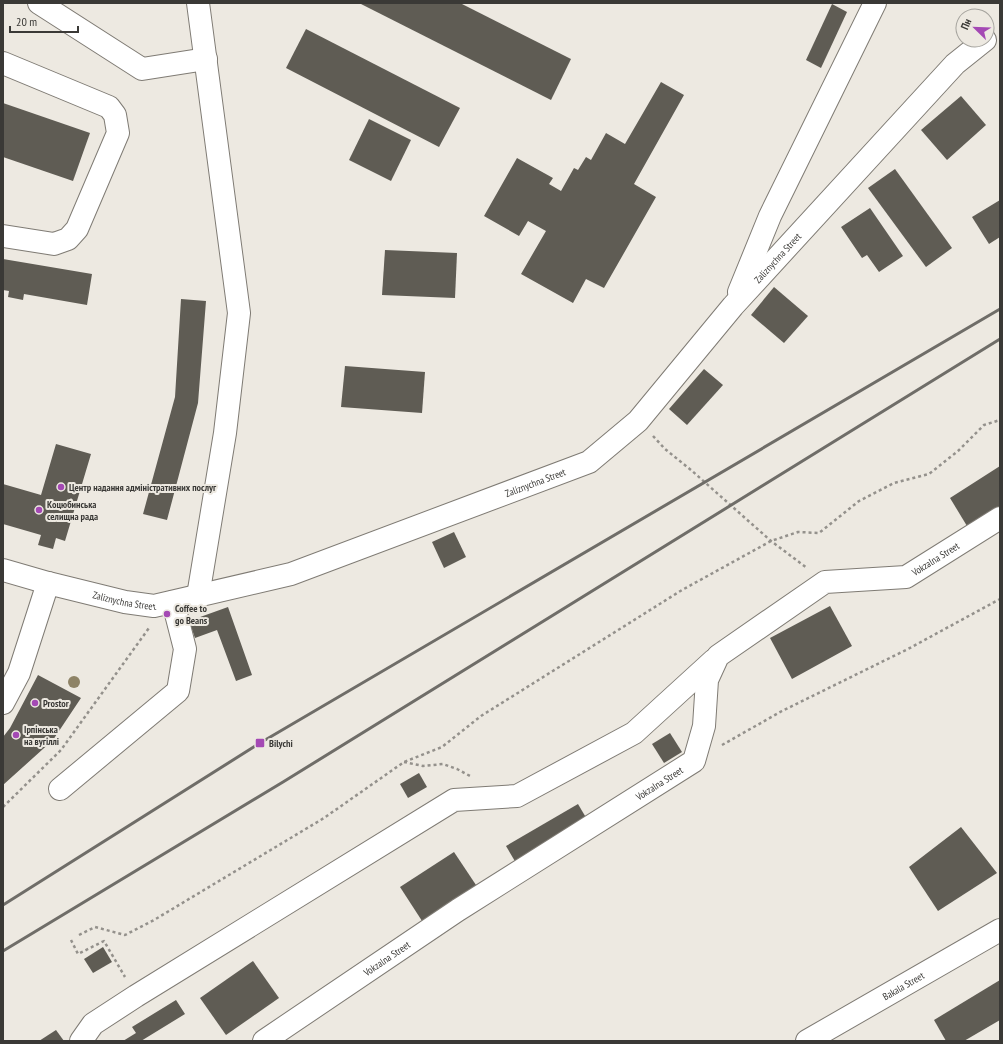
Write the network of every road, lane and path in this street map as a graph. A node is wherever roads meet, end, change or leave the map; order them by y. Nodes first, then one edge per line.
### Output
1 (38, 3) edge
2 (198, 3) edge
3 (875, 3) edge
4 (975, 48) edge
5 (206, 59) junction
6 (3, 63) edge
7 (3, 236) edge
8 (733, 306) junction
9 (1000, 420) edge
10 (638, 421) junction
11 (1000, 518) edge
12 (771, 541) junction
13 (3, 570) edge
14 (825, 582) junction
15 (48, 583) junction
16 (198, 596) junction
17 (1000, 600) edge
18 (168, 603) junction
19 (718, 656) junction
20 (3, 703) edge
21 (694, 761) junction
22 (404, 762) junction
23 (470, 777) dead end
24 (60, 789) dead end
25 (3, 807) edge
26 (1000, 930) edge
27 (79, 935) dead end
28 (71, 940) dead end
29 (136, 996) junction
30 (81, 1041) edge
31 (264, 1041) edge
32 (807, 1041) edge

1 - 5 street
2 - 5 street
3 - 8 street
4 - 8 street, Zaliznychna Street
5 - 16 street
6 - 7 street
8 - 10 street, Zaliznychna Street
9 - 12 path
10 - 12 path
10 - 16 street, Zaliznychna Street
11 - 14 street, Vokzalna Street
12 - 14 path
12 - 22 path
13 - 15 street, Zaliznychna Street
14 - 19 street
15 - 18 street, Zaliznychna Street
15 - 20 street
16 - 18 street, Zaliznychna Street
17 - 21 path
18 - 24 street
18 - 25 path
19 - 21 street, Vokzalna Street
19 - 29 street
21 - 31 street, Vokzalna Street
22 - 23 path
22 - 27 path
26 - 32 street, Bakala Street
28 - 29 path
29 - 30 street

